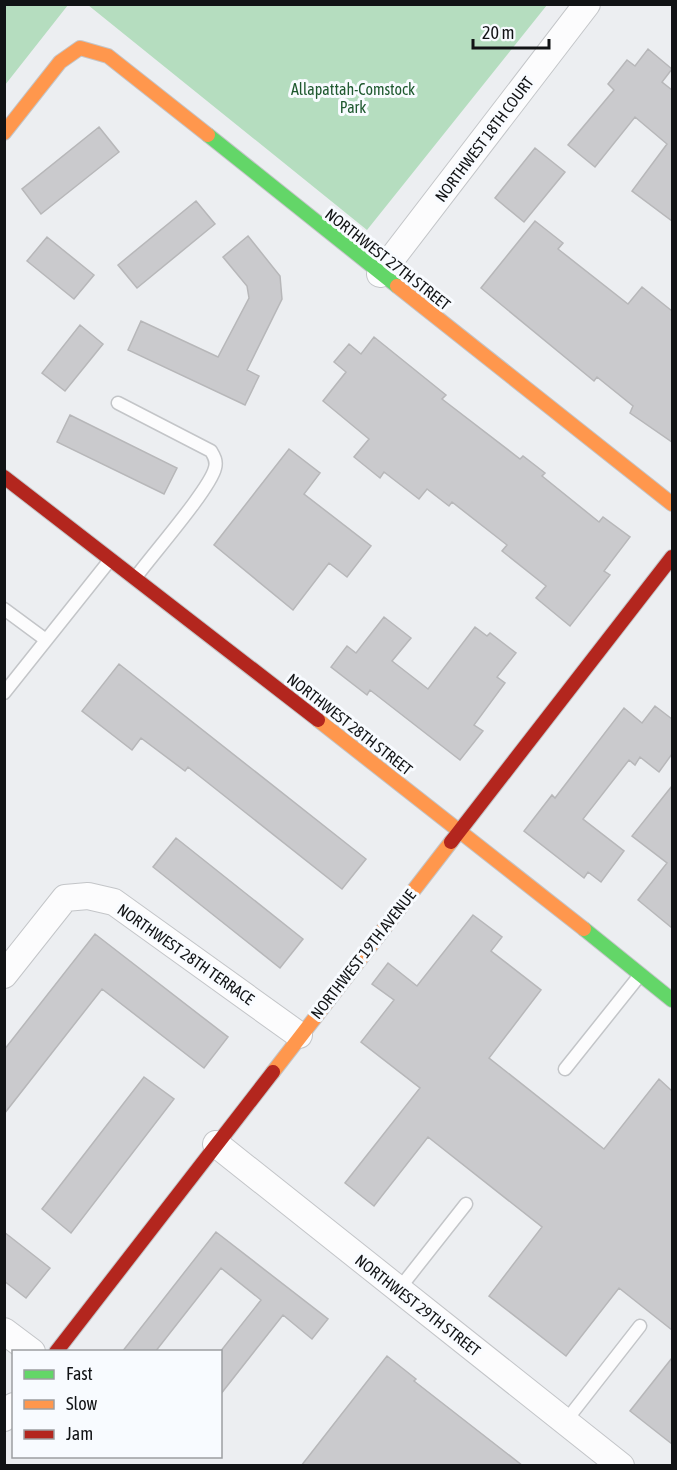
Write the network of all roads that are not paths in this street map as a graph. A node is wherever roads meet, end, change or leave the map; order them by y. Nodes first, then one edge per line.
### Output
1 (587, 4) edge
2 (4, 133) edge
3 (380, 274) junction
4 (118, 403) dead end
5 (4, 477) edge
6 (672, 504) edge
7 (672, 557) edge
8 (111, 559) junction
9 (135, 578) junction
10 (4, 609) edge
11 (46, 640) junction
12 (4, 693) edge
13 (460, 830) junction
14 (641, 974) junction
15 (4, 975) edge
16 (672, 1000) edge
17 (299, 1035) junction
18 (565, 1069) dead end
19 (216, 1144) junction
20 (466, 1204) dead end
21 (399, 1289) junction
22 (640, 1326) dead end
23 (4, 1331) edge
24 (29, 1350) edge
25 (58, 1350) edge
26 (565, 1422) junction
27 (621, 1466) edge

1 - 3 street, NORTHWEST 18TH COURT
2 - 3 street, NORTHWEST 27TH STREET
3 - 6 street, NORTHWEST 27TH STREET
4 - 9 lane
5 - 8 street, NORTHWEST 28TH STREET
7 - 13 street, NORTHWEST 19TH AVENUE
8 - 9 street, NORTHWEST 28TH STREET
8 - 11 lane
9 - 13 street, NORTHWEST 28TH STREET
10 - 11 lane
11 - 12 lane
13 - 14 street, NORTHWEST 28TH STREET
13 - 17 street, NORTHWEST 19TH AVENUE
14 - 16 street, NORTHWEST 28TH STREET
14 - 18 lane
15 - 17 street, NORTHWEST 28TH TERRACE
17 - 19 street, NORTHWEST 19TH AVENUE
19 - 21 street, NORTHWEST 29TH STREET
19 - 25 street, NORTHWEST 19TH AVENUE
20 - 21 lane
21 - 26 street, NORTHWEST 29TH STREET
22 - 26 lane
23 - 24 street
26 - 27 street, NORTHWEST 29TH STREET

